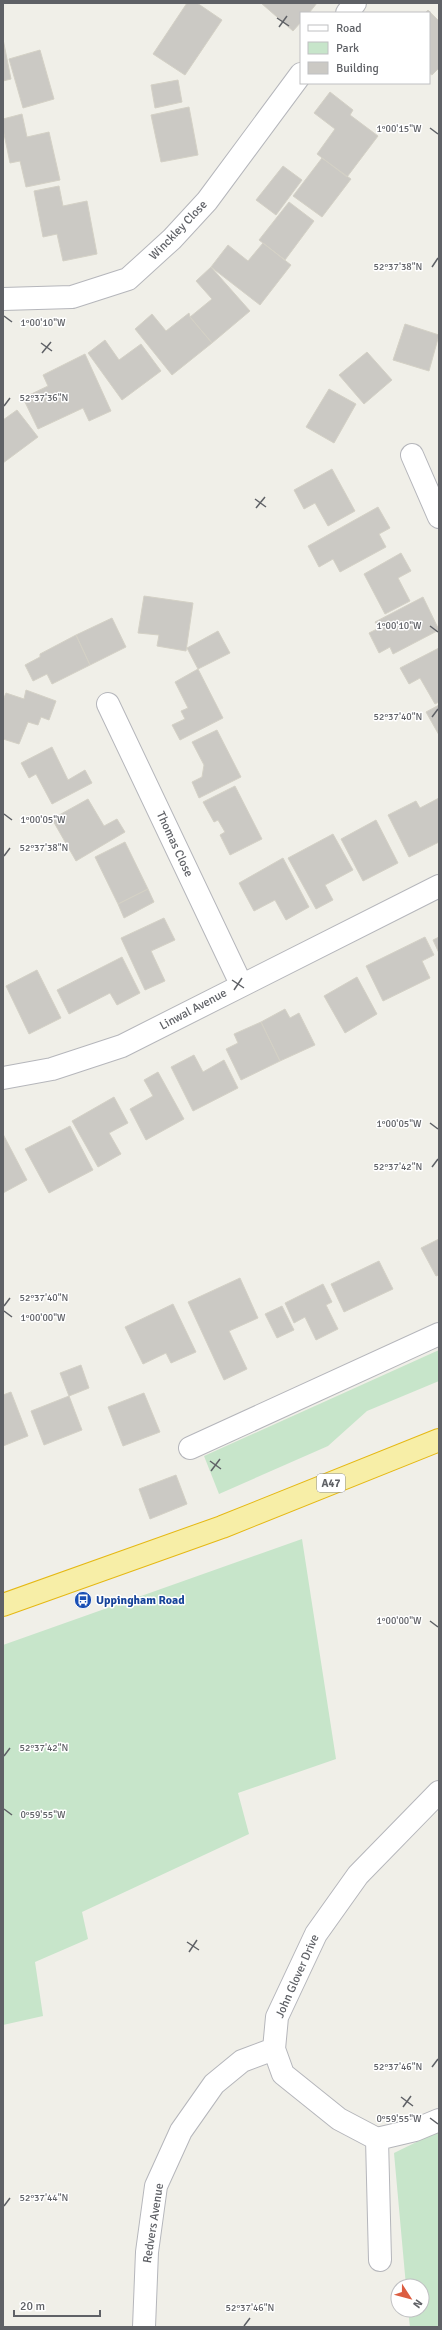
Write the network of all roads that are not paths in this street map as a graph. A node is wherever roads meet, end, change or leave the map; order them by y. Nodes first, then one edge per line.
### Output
1 (355, 3) edge
2 (348, 12) edge
3 (300, 75) edge
4 (3, 299) edge
5 (412, 455) dead end
6 (439, 517) edge
7 (108, 704) dead end
8 (439, 886) edge
9 (241, 984) junction
10 (3, 1078) edge
11 (439, 1334) edge
12 (439, 1440) edge
13 (190, 1448) dead end
14 (3, 1605) edge
15 (439, 1792) edge
16 (274, 2049) junction
17 (439, 2120) edge
18 (377, 2139) junction
19 (380, 2260) dead end
20 (144, 2327) edge

1 - 2 street
3 - 4 street, Winckley Close
5 - 6 street
7 - 9 street, Thomas Close
8 - 9 street, Linwal Avenue
9 - 10 street, Linwal Avenue
11 - 13 street
12 - 14 highway, A47
15 - 16 street, John Glover Drive
16 - 18 street, John Glover Drive
16 - 20 street, Redvers Avenue
17 - 18 street
18 - 19 street

